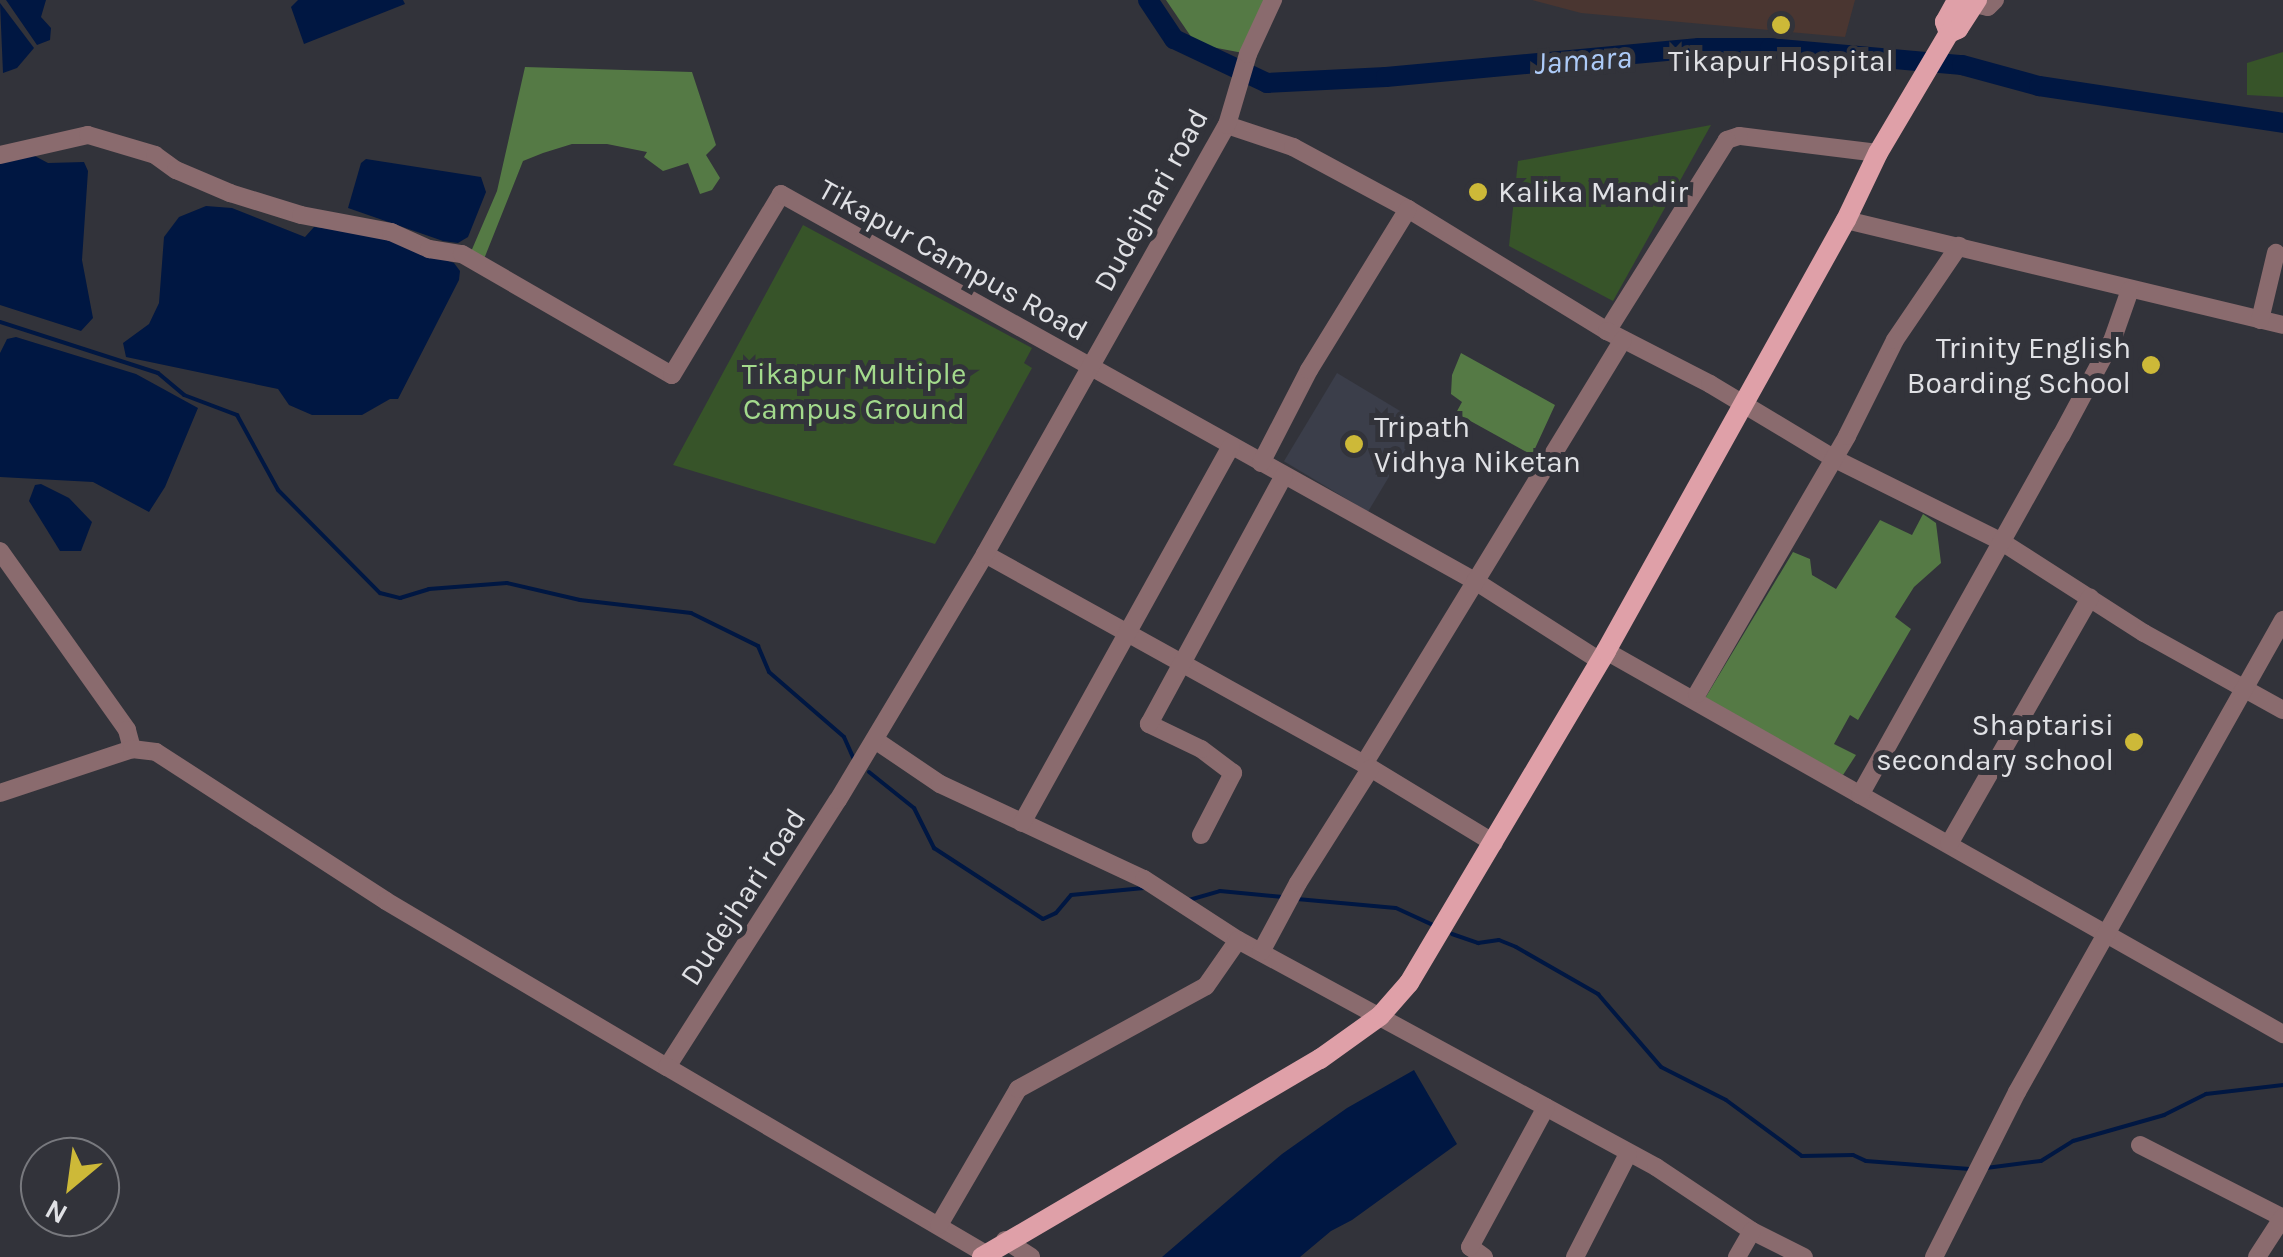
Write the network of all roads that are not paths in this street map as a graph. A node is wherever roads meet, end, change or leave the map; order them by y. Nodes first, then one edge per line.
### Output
1 (1273, 0) edge
2 (1976, 1) edge
3 (1227, 126) junction
4 (1878, 153) junction
5 (0, 155) edge
6 (1408, 209) junction
7 (1846, 220) junction
8 (1958, 246) junction
9 (2276, 253) dead end
10 (2130, 290) junction
11 (2260, 320) junction
12 (2283, 325) edge
13 (1615, 335) junction
14 (1089, 368) junction
15 (1740, 406) junction
16 (1231, 446) junction
17 (1833, 458) junction
18 (1261, 462) junction
19 (1284, 475) junction
20 (2002, 542) junction
21 (0, 551) edge
22 (985, 554) junction
23 (1475, 581) junction
24 (2090, 598) junction
25 (2283, 620) edge
26 (1129, 636) junction
27 (1603, 656) junction
28 (1182, 664) junction
29 (2242, 688) junction
30 (1698, 694) dead end
31 (2283, 710) edge
32 (874, 740) junction
33 (132, 748) junction
34 (1367, 766) junction
35 (0, 793) edge
36 (1860, 795) junction
37 (1022, 823) junction
38 (1201, 835) dead end
39 (1494, 842) junction
40 (1949, 844) junction
41 (2110, 932) junction
42 (1238, 940) junction
43 (1261, 952) junction
44 (1380, 1016) junction
45 (2283, 1034) edge
46 (667, 1066) junction
47 (1546, 1107) junction
48 (2140, 1145) dead end
49 (1628, 1154) junction
50 (2282, 1219) edge
51 (940, 1225) junction
52 (1752, 1231) junction
53 (1005, 1240) junction
54 (984, 1256) edge
55 (1031, 1257) edge
56 (1484, 1257) edge
57 (1575, 1257) edge
58 (1738, 1257) edge
59 (1804, 1257) edge
60 (1934, 1257) edge
61 (2257, 1257) edge

1 - 3 street, Dudejhari road
2 - 4 main road
3 - 6 street
3 - 14 street, Dudejhari road
4 - 7 main road
4 - 13 street
5 - 14 street, Tikapur Campus Road
6 - 13 street
6 - 18 street
7 - 8 street
7 - 15 main road
8 - 10 street
8 - 17 street
9 - 11 street
10 - 11 street
10 - 20 street
11 - 12 street
13 - 15 street
13 - 23 street
14 - 16 street, Tikapur Campus Road
14 - 22 street, Dudejhari road
15 - 17 street
15 - 27 main road
16 - 18 street, Tikapur Campus Road
16 - 26 street
17 - 20 street
17 - 30 street
18 - 19 street, Tikapur Campus Road
19 - 23 street, Tikapur Campus Road
19 - 28 street
20 - 24 street
20 - 36 street
21 - 33 street
22 - 26 street
22 - 32 street, Dudejhari road
23 - 27 street, Tikapur Campus Road
23 - 34 street
24 - 29 street
24 - 40 street
25 - 29 street
26 - 28 street
26 - 37 street
27 - 36 street, Tikapur Campus Road
27 - 39 main road
28 - 34 street
28 - 38 street
29 - 31 street
29 - 41 street
32 - 37 street
32 - 46 street, Dudejhari road
33 - 35 street
33 - 46 street
34 - 39 street
34 - 43 street
36 - 40 street, Tikapur Campus Road
37 - 42 street
39 - 44 main road
40 - 41 street, Tikapur Campus Road
41 - 45 street, Tikapur Campus Road
41 - 60 street
42 - 43 street
42 - 51 street
43 - 44 street
44 - 47 street
44 - 53 main road
46 - 51 street
47 - 49 street
47 - 56 street
48 - 50 street
49 - 52 street
49 - 57 street
50 - 61 street
51 - 54 street
52 - 58 street
52 - 59 street
53 - 54 main road
53 - 55 street

